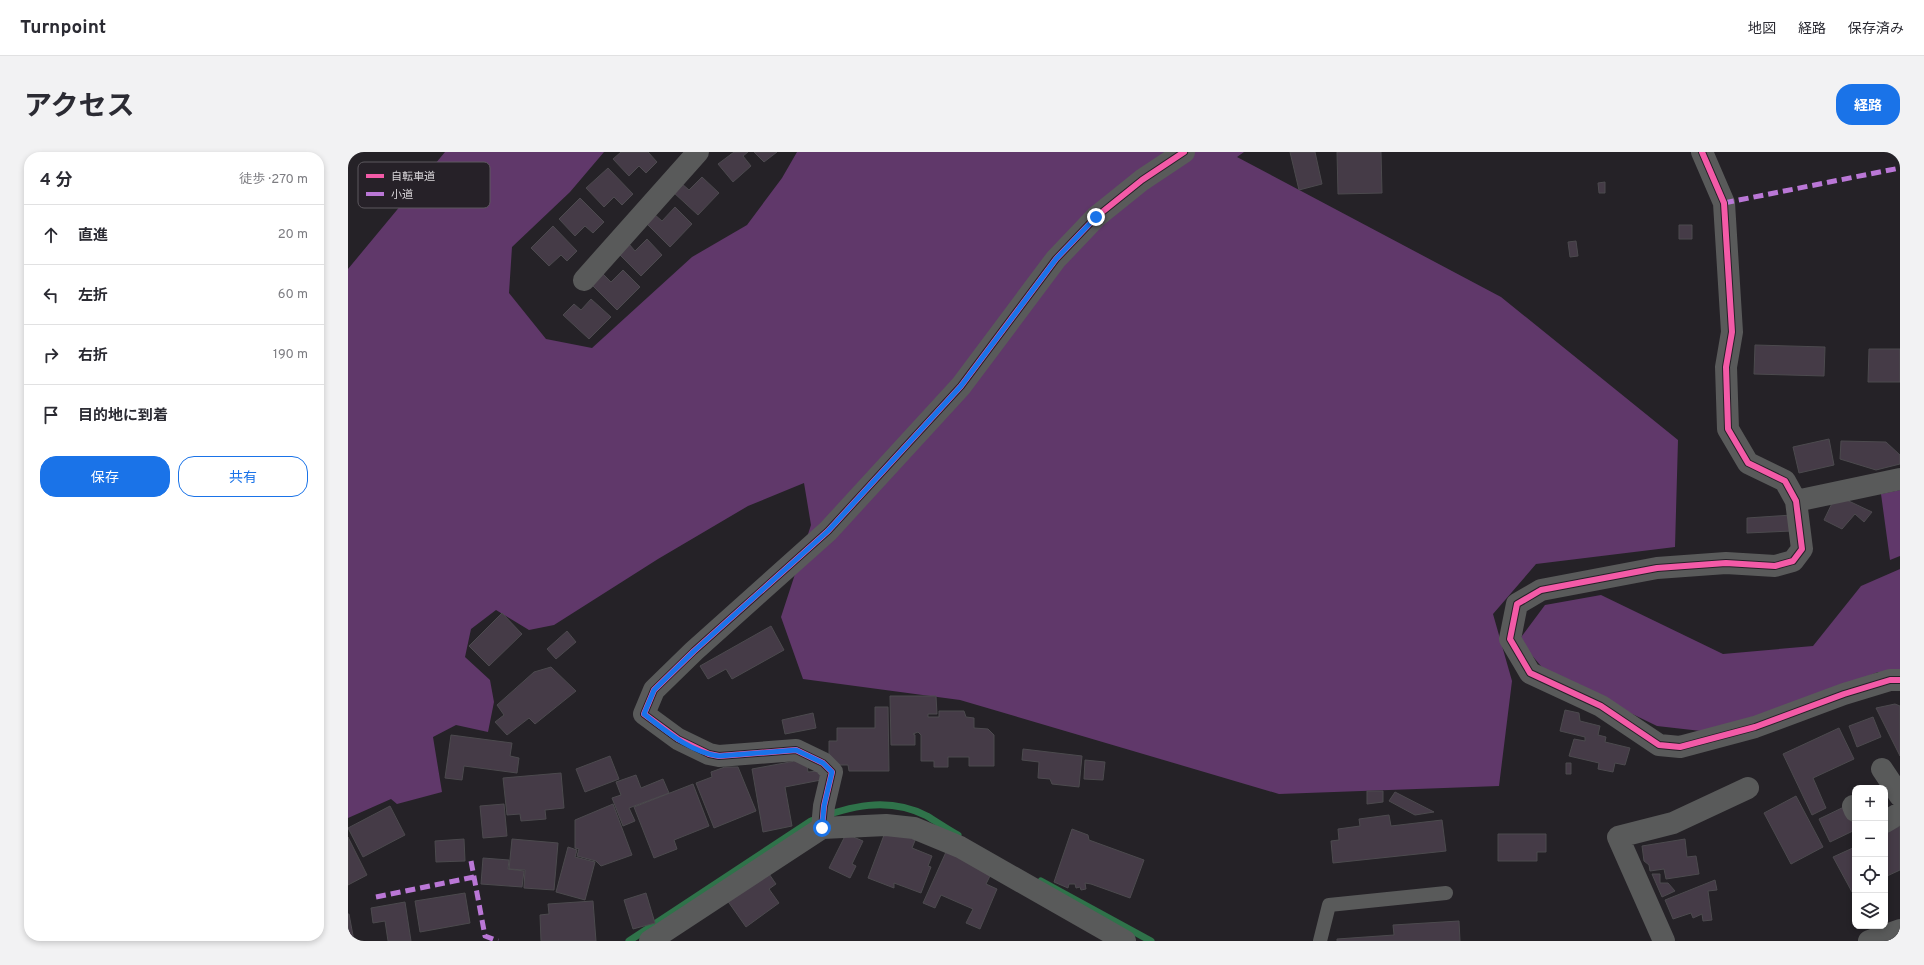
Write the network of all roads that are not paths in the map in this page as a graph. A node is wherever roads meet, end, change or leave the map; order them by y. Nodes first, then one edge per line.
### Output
1 (698, 152) edge
2 (1184, 152) edge
3 (1702, 152) edge
4 (584, 280) dead end
5 (1900, 479) edge
6 (1796, 501) junction
7 (1900, 680) edge
8 (1882, 769) dead end
9 (1748, 788) dead end
10 (1900, 796) edge
11 (1900, 813) edge
12 (1887, 821) edge
13 (822, 828) junction
14 (1446, 894) dead end
15 (1900, 930) edge
16 (650, 941) edge
17 (1125, 941) edge
18 (1320, 941) edge
19 (1664, 941) edge
20 (1870, 941) edge

1 - 4 street
2 - 13 street
3 - 6 street
5 - 6 street
6 - 7 street
8 - 10 street
9 - 19 street
11 - 12 street
13 - 16 street
13 - 17 street
14 - 18 lane
15 - 20 street

